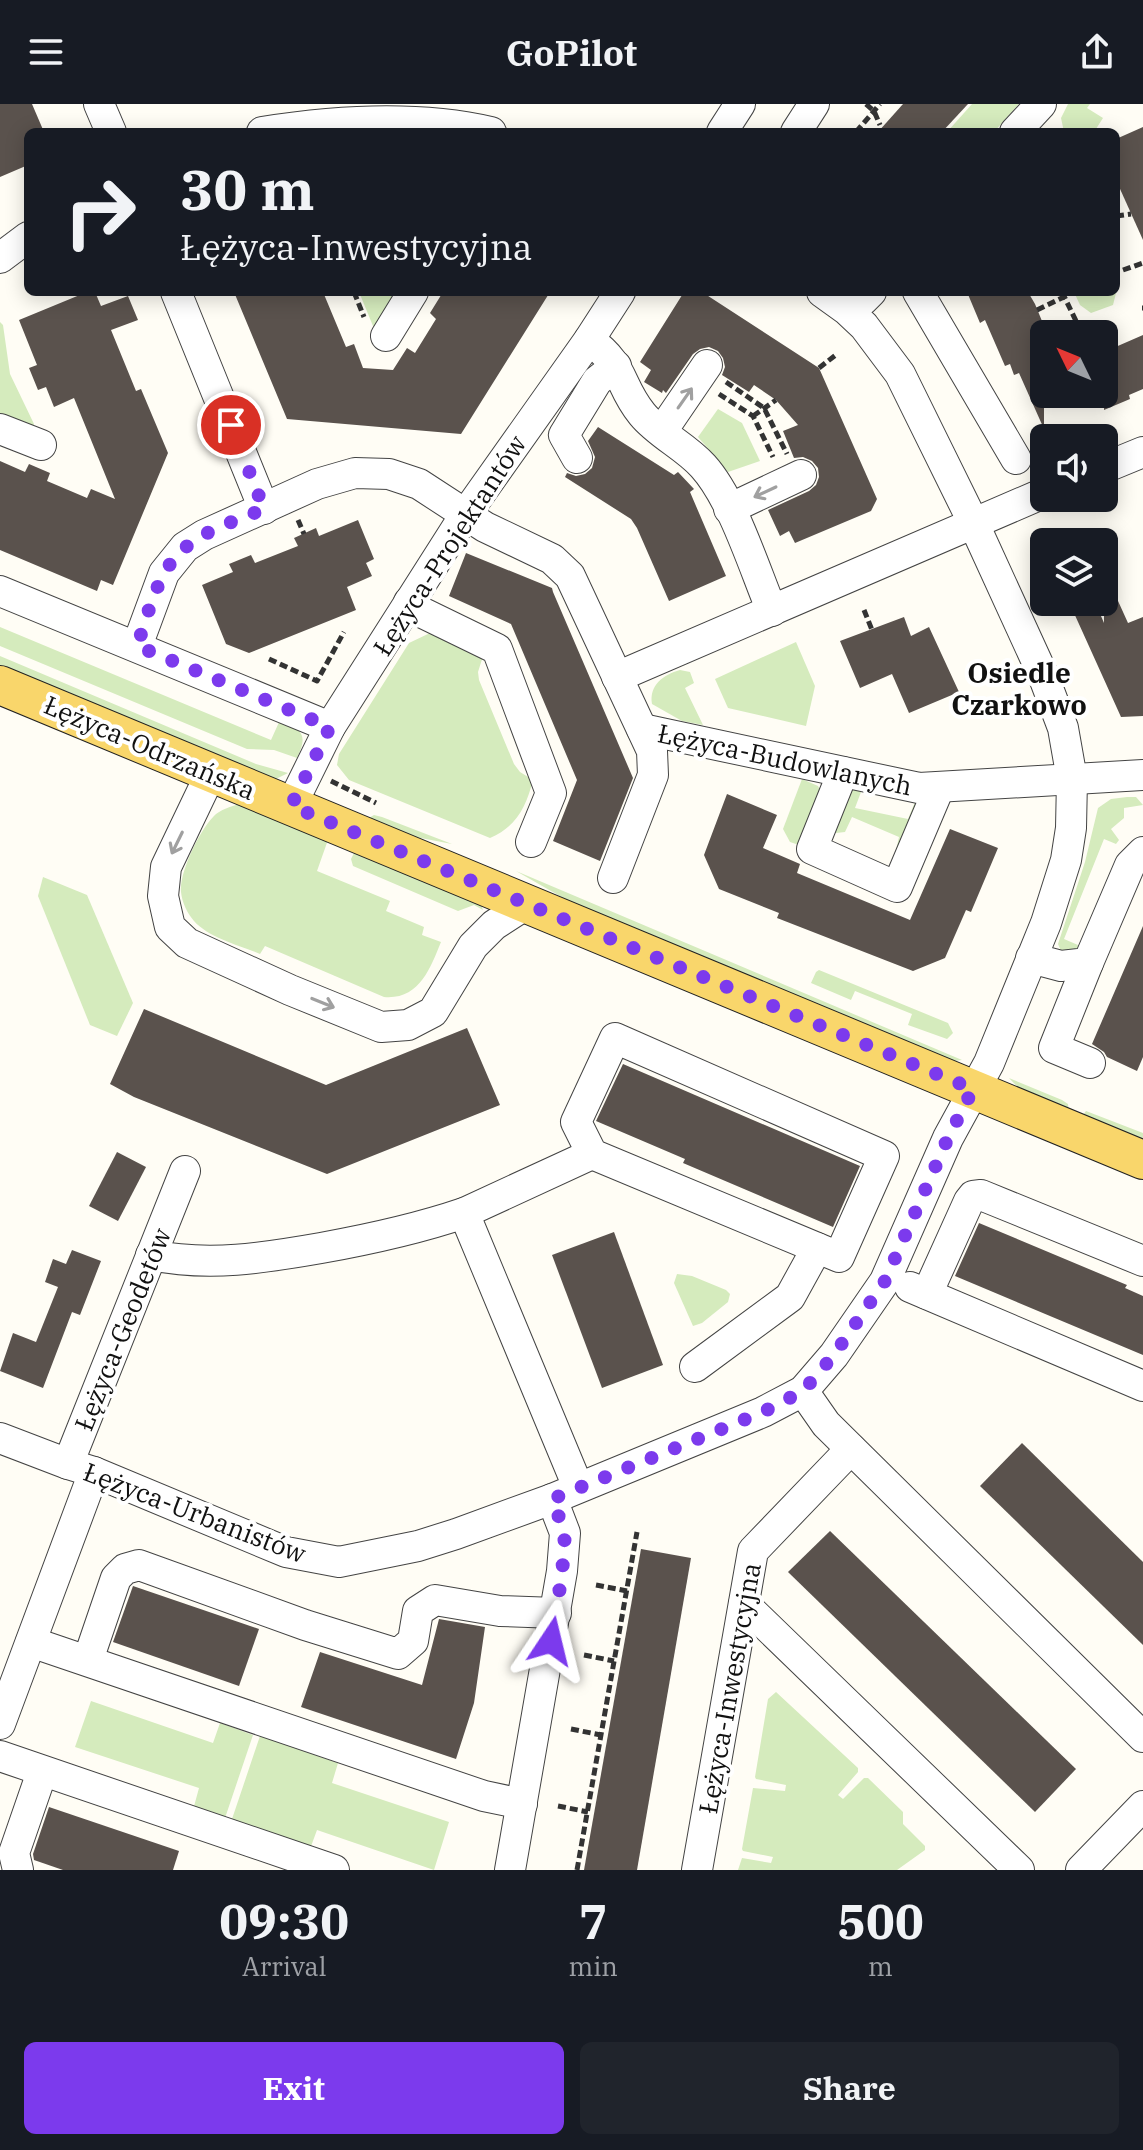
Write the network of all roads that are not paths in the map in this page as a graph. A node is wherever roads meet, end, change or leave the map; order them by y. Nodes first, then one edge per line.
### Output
1 (99, 104) edge
2 (740, 104) edge
3 (814, 104) edge
4 (1041, 104) edge
5 (109, 128) edge
6 (302, 128) edge
7 (461, 128) edge
8 (725, 128) edge
9 (799, 128) edge
10 (1019, 128) edge
11 (24, 240) edge
12 (0, 258) edge
13 (178, 296) edge
14 (411, 296) edge
15 (617, 296) edge
16 (828, 296) edge
17 (920, 296) edge
18 (386, 336) dead end
19 (589, 340) junction
20 (616, 366) junction
21 (711, 377) road end
22 (0, 429) edge
23 (662, 431) junction
24 (41, 445) dead end
25 (1143, 452) edge
26 (577, 458) dead end
27 (1016, 459) dead end
28 (1118, 462) edge
29 (797, 470) road end
30 (1030, 499) edge
31 (264, 509) junction
32 (729, 509) junction
33 (465, 515) junction
34 (973, 522) junction
35 (0, 591) edge
36 (409, 602) junction
37 (772, 611) junction
38 (137, 646) junction
39 (617, 677) junction
40 (0, 685) edge
41 (330, 727) junction
42 (642, 729) junction
43 (843, 772) junction
44 (211, 773) junction
45 (1143, 775) edge
46 (1072, 779) junction
47 (939, 788) junction
48 (291, 806) junction
49 (531, 842) dead end
50 (1143, 852) edge
51 (613, 878) dead end
52 (528, 903) junction
53 (1031, 958) junction
54 (1088, 963) junction
55 (1090, 1063) dead end
56 (973, 1089) junction
57 (592, 1154) junction
58 (1143, 1160) edge
59 (185, 1171) dead end
60 (464, 1213) junction
61 (828, 1252) junction
62 (151, 1255) junction
63 (1143, 1261) edge
64 (886, 1278) junction
65 (927, 1294) junction
66 (695, 1367) dead end
67 (1143, 1386) edge
68 (803, 1391) junction
69 (0, 1438) edge
70 (851, 1449) junction
71 (81, 1468) junction
72 (565, 1493) junction
73 (744, 1604) junction
74 (556, 1613) junction
75 (31, 1642) junction
76 (88, 1660) junction
77 (10, 1668) edge
78 (0, 1724) edge
79 (1143, 1737) edge
80 (0, 1756) edge
81 (42, 1772) junction
82 (522, 1804) junction
83 (1143, 1806) edge
84 (18, 1870) edge
85 (334, 1870) edge
86 (510, 1870) edge
87 (697, 1870) edge
88 (1019, 1870) edge
89 (1081, 1870) edge

1 - 5 street
2 - 8 street
3 - 9 street
4 - 10 street
6 - 7 street
11 - 12 street
13 - 31 street
14 - 18 street
15 - 19 street, Łężyca-Projektantów
16 - 34 street
17 - 27 street
19 - 20 street
19 - 33 street, Łężyca-Projektantów
20 - 23 street
20 - 26 street
23 -> 21 street
22 - 24 street
23 - 32 street
25 - 28 street
29 -> 32 street
30 - 34 street
31 - 33 street
31 - 38 street
32 - 37 street
33 - 36 street, Łężyca-Projektantów
33 - 39 street
34 - 37 street
34 - 46 street
35 - 38 street
36 - 41 street, Łężyca-Projektantów
36 - 49 street
37 - 39 street
38 - 41 street
39 - 42 street
40 - 44 main road, Łężyca-Odrzańska
41 - 48 street, Łężyca-Projektantów
42 - 43 street, Łężyca-Budowlanych
42 - 51 street
43 - 47 street, Łężyca-Budowlanych
43 - 47 street
44 - 48 main road, Łężyca-Odrzańska
44 -> 52 street
45 - 46 street, Łężyca-Budowlanych
46 - 47 street, Łężyca-Budowlanych
46 - 53 street
48 - 52 main road, Łężyca-Odrzańska
50 - 54 street
52 - 56 main road, Łężyca-Odrzańska
53 - 54 street
53 - 56 street
54 - 55 street
56 - 58 main road, Łężyca-Odrzańska
56 - 64 street
57 - 60 street
57 - 61 street
57 - 61 street
59 - 62 street, Łężyca-Geodetów
60 - 62 street
60 - 72 street
61 - 64 street
61 - 66 street
62 - 71 street, Łężyca-Geodetów
63 - 65 street
64 - 65 street
64 - 68 street
65 - 67 street
68 - 70 street
68 - 72 street
69 - 71 street, Łężyca-Geodetów
70 - 73 street, Łężyca-Inwestycyjna
70 - 79 street
71 - 72 street, Łężyca-Urbanistów
71 - 75 street
72 - 74 street
73 - 87 street, Łężyca-Inwestycyjna
73 - 88 street
74 - 76 street
74 - 82 street
75 - 76 street
75 - 77 street
76 - 82 street
77 - 78 street
80 - 81 street
81 - 84 street
81 - 85 street
82 - 86 street
83 - 89 street

